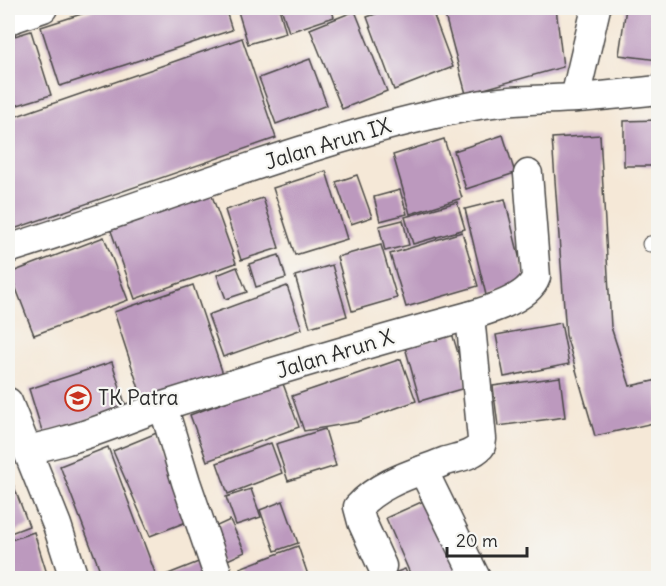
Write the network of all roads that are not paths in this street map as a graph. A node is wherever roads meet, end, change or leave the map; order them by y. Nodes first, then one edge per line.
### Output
1 (43, 8) edge
2 (596, 8) edge
3 (8, 20) edge
4 (658, 90) edge
5 (576, 98) junction
6 (528, 174) dead end
7 (8, 249) edge
8 (470, 316) junction
9 (8, 402) edge
10 (163, 406) junction
11 (27, 450) junction
12 (423, 470) junction
13 (382, 566) dead end
14 (74, 579) edge
15 (219, 579) edge
16 (476, 579) edge

1 - 3 street
2 - 5 street
4 - 5 street, Jalan Arun IX
5 - 7 street, Jalan Arun IX
6 - 8 street, Jalan Arun X
8 - 10 street, Jalan Arun X
8 - 12 street
9 - 11 street
10 - 11 street, Jalan Arun X
10 - 15 street
11 - 14 street
12 - 13 street
12 - 16 street

